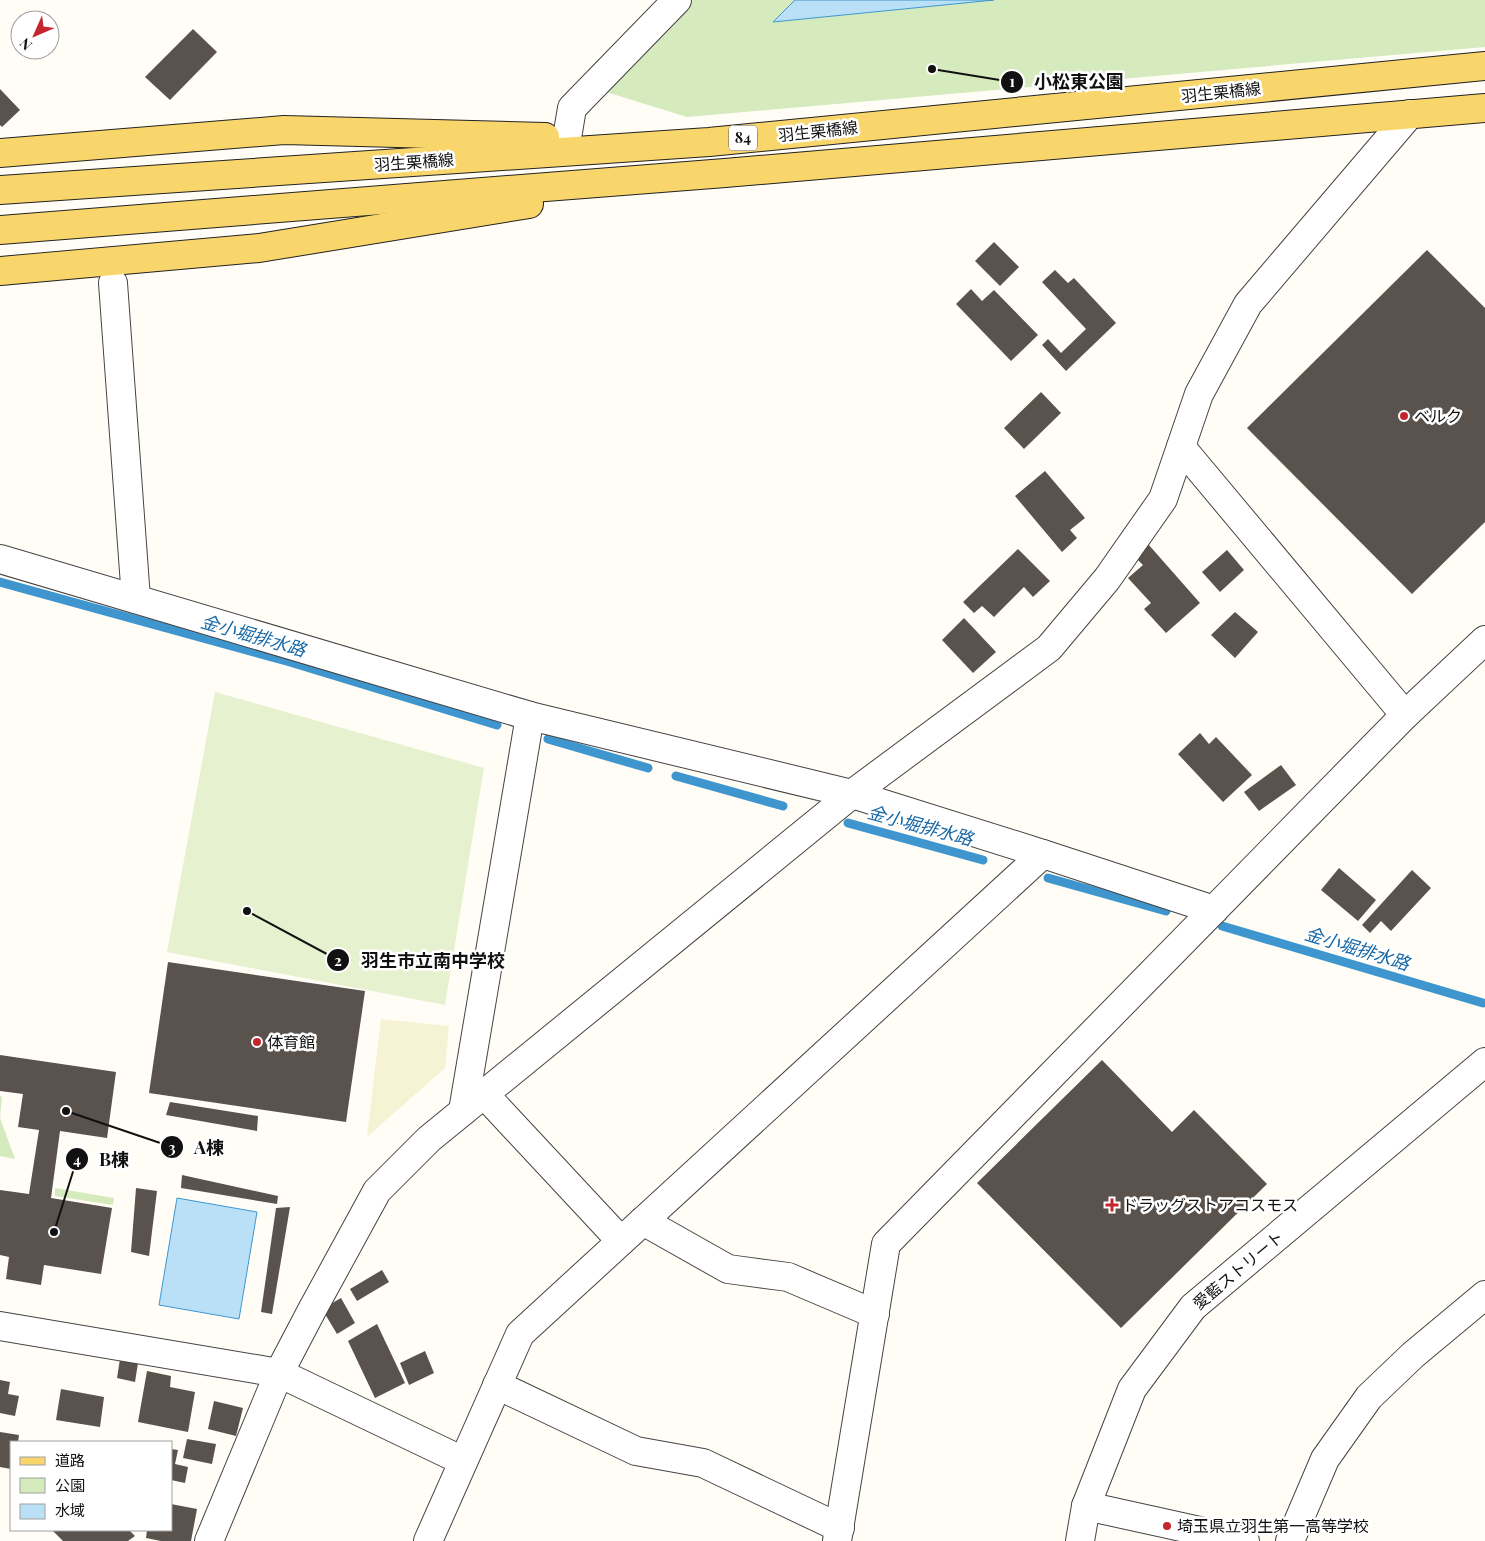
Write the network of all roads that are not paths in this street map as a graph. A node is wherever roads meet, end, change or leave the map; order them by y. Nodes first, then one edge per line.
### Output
1 (677, 0) edge
2 (1485, 66) edge
3 (1485, 108) edge
4 (1410, 114) junction
5 (567, 138) junction
6 (709, 142) junction
7 (0, 153) edge
8 (725, 173) junction
9 (0, 190) edge
10 (0, 230) edge
11 (0, 271) edge
12 (114, 283) dead end
13 (1181, 447) junction
14 (0, 559) edge
15 (136, 599) junction
16 (1485, 640) edge
17 (1405, 715) junction
18 (530, 716) junction
19 (852, 794) junction
20 (1043, 854) junction
21 (1214, 910) junction
22 (1485, 1062) edge
23 (484, 1094) junction
24 (463, 1111) junction
25 (643, 1221) junction
26 (621, 1241) junction
27 (1485, 1295) edge
28 (875, 1314) junction
29 (1474, 1316) edge
30 (0, 1326) edge
31 (279, 1373) junction
32 (497, 1385) junction
33 (463, 1462) junction
34 (1086, 1506) junction
35 (838, 1535) edge
36 (209, 1541) edge
37 (428, 1541) edge
38 (1080, 1541) edge
39 (1245, 1541) edge
40 (1290, 1541) edge

1 - 5 street
2 - 6 main road, 羽生栗橋線 / 84
3 - 4 main road, 羽生栗橋線 / 84
4 - 8 main road, 羽生栗橋線 / 84
4 - 13 street
5 - 6 main road
5 - 7 main road
6 - 9 main road, 羽生栗橋線 / 84
8 - 10 main road, 羽生栗橋線 / 84
8 - 11 main road
12 - 15 street
13 - 17 street
13 - 19 street
14 - 15 street
15 - 18 street
16 - 17 street
17 - 21 street
18 - 19 street
18 - 24 street
19 - 20 street
19 - 23 street
20 - 21 street
20 - 25 street
21 - 28 street
22 - 34 street, 愛藍ストリート
23 - 24 street
23 - 26 street
24 - 31 street
25 - 26 street
25 - 28 street
26 - 32 street
27 - 29 street
28 - 35 street
29 - 40 street
30 - 31 street
31 - 33 street
31 - 36 street
32 - 33 street
32 - 35 street
33 - 37 street
34 - 38 street, 愛藍ストリート
34 - 39 street

